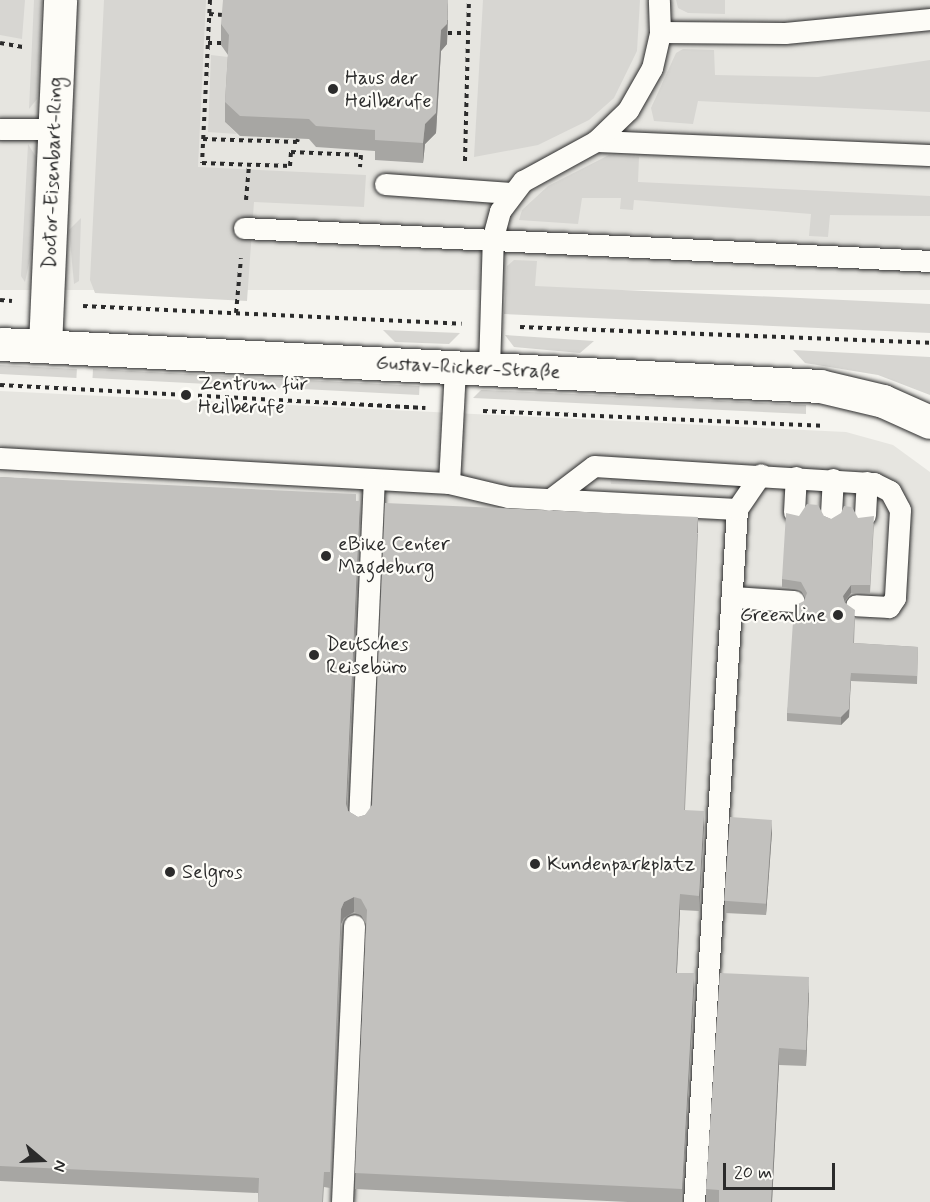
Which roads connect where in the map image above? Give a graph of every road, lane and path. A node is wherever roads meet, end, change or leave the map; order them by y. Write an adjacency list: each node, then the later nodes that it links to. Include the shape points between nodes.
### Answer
1 (60, 0): 16 (street, Doctor-Eisenbart-Ring)
2 (210, 0): 5 (path)
3 (469, 0): 10 (path)
4 (659, 0): 8 (lane)
5 (209, 14): 6 (path); 12 (path)
6 (223, 15)
7 (930, 19): 8 (lane, via 785,33)
8 (660, 32): 19 (lane, via 652,68 639,94 623,117)
9 (448, 33): 10 (path)
10 (468, 33): 22 (path)
11 (0, 43): 14 (path)
12 (208, 43): 13 (path); 17 (path)
13 (221, 43)
14 (26, 48)
15 (0, 129): 16 (lane)
16 (54, 129): 28 (street, Doctor-Eisenbart-Ring)
17 (203, 139): 18 (path); 21 (path, via 202,163 290,166 291,152 361,156 360,169 387,171)
18 (298, 139)
19 (596, 141): 20 (lane); 23 (lane, via 525,180)
20 (930, 155)
21 (385, 184): 22 (lane)
22 (464, 190): 23 (lane)
23 (511, 193): 25 (lane, via 500,212)
24 (243, 228): 25 (lane)
25 (493, 241): 26 (lane); 29 (lane)
26 (930, 261)
27 (0, 300): 28 (path)
28 (47, 304): 29 (path); 32 (street, Doctor-Eisenbart-Ring)
29 (488, 325): 30 (path); 34 (lane)
30 (930, 343)
31 (0, 344): 32 (street, Gustav-Ricker-Straße)
32 (45, 346): 33 (street, Gustav-Ricker-Straße)
33 (455, 367): 34 (street, Gustav-Ricker-Straße); 42 (lane)
34 (489, 369): 35 (street, Gustav-Ricker-Straße, via 820,386 873,398)
35 (930, 422)
36 (0, 458): 40 (lane)
37 (761, 474): 38 (lane); 43 (lane, via 594,466); 44 (lane)
38 (796, 477): 39 (lane); 45 (lane)
39 (833, 479): 41 (lane); 46 (lane)
40 (374, 482): 42 (lane); 51 (lane)
41 (867, 482): 47 (lane); 50 (lane, via 890,491 901,516 894,602 889,607)
42 (449, 483): 43 (lane, via 508,498)
43 (549, 500): 44 (lane)
44 (737, 509): 48 (lane)
45 (794, 512)
46 (831, 514)
47 (865, 515)
48 (732, 597): 49 (lane); 54 (lane)
49 (791, 598)
50 (859, 602)
51 (359, 820)
52 (354, 925): 53 (lane)
53 (342, 1202)
54 (694, 1202)

